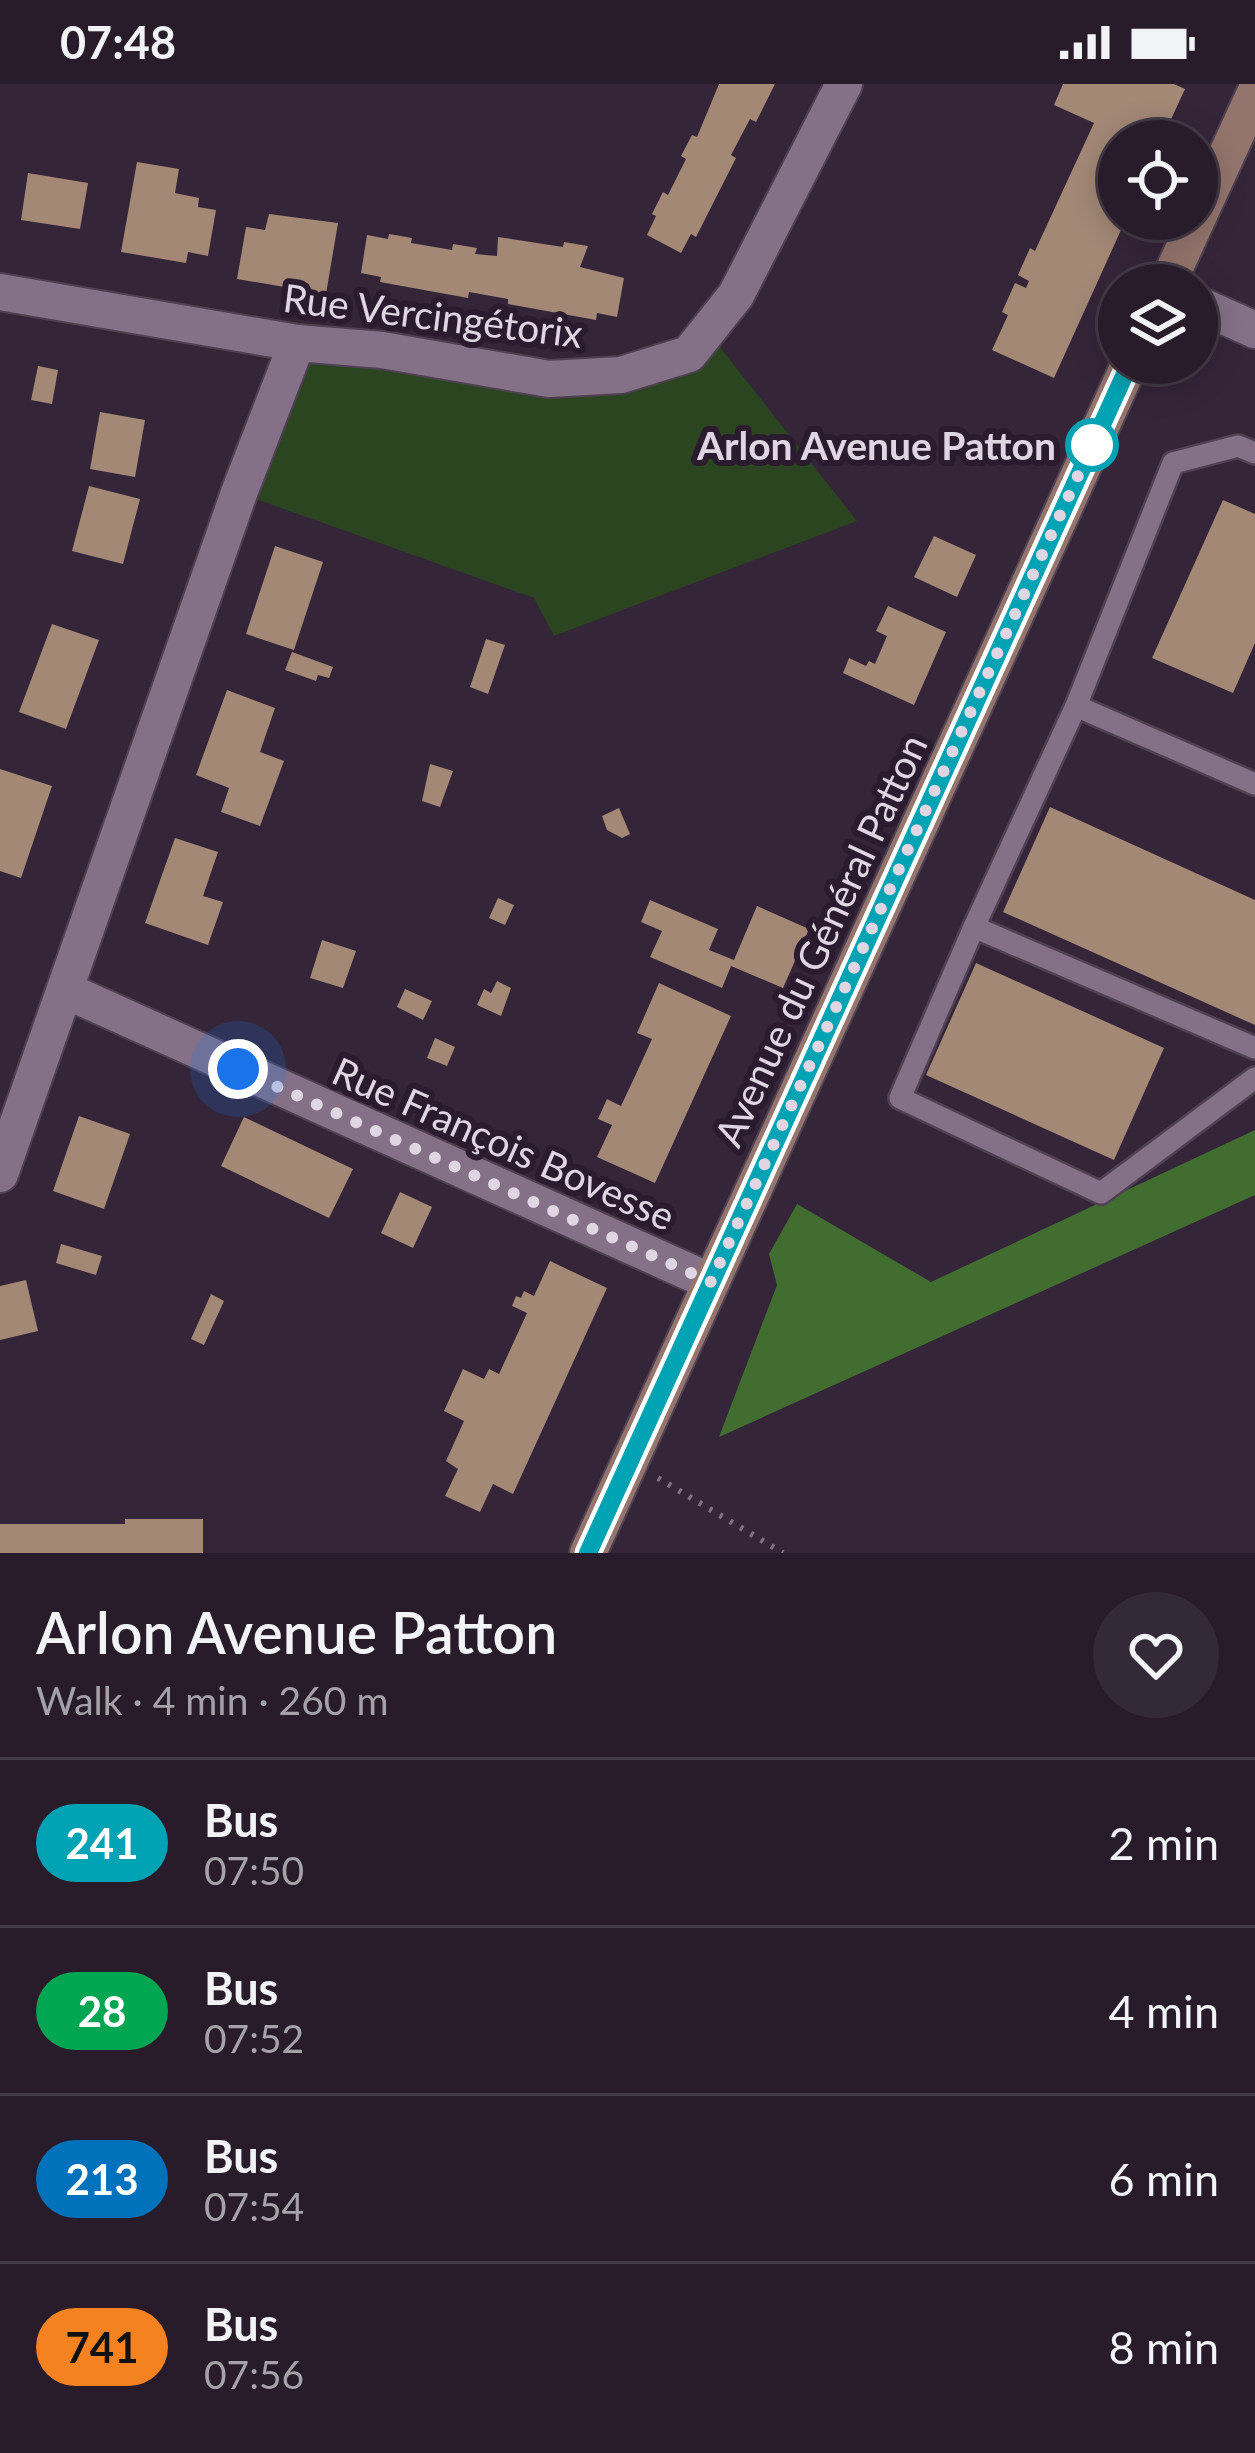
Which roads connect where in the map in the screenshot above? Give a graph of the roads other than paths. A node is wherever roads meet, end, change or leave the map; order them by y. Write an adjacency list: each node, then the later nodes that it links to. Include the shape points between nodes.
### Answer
1 (844, 84): 7 (street, Rue Vercingétorix, via 736,295 689,353 621,375 549,379)
2 (1255, 93): 3 (main road)
3 (1177, 264)
4 (0, 292): 7 (street, Rue Vercingétorix)
5 (1218, 313): 6 (street)
6 (1255, 330)
7 (297, 344): 13 (street)
8 (1120, 384): 17 (main road, Avenue du Général Patton)
9 (1255, 453): 10 (lane, via 1238,446 1174,464)
10 (1076, 706): 11 (lane); 12 (lane)
11 (1253, 777)
12 (974, 927): 14 (lane); 15 (lane, via 900,1098 1101,1193)
13 (67, 991): 16 (street); 17 (street, Rue François Bovesse)
14 (1255, 1048)
15 (1255, 1078)
16 (0, 1174)
17 (711, 1282): 18 (main road, Avenue du Général Patton)
18 (588, 1553)

